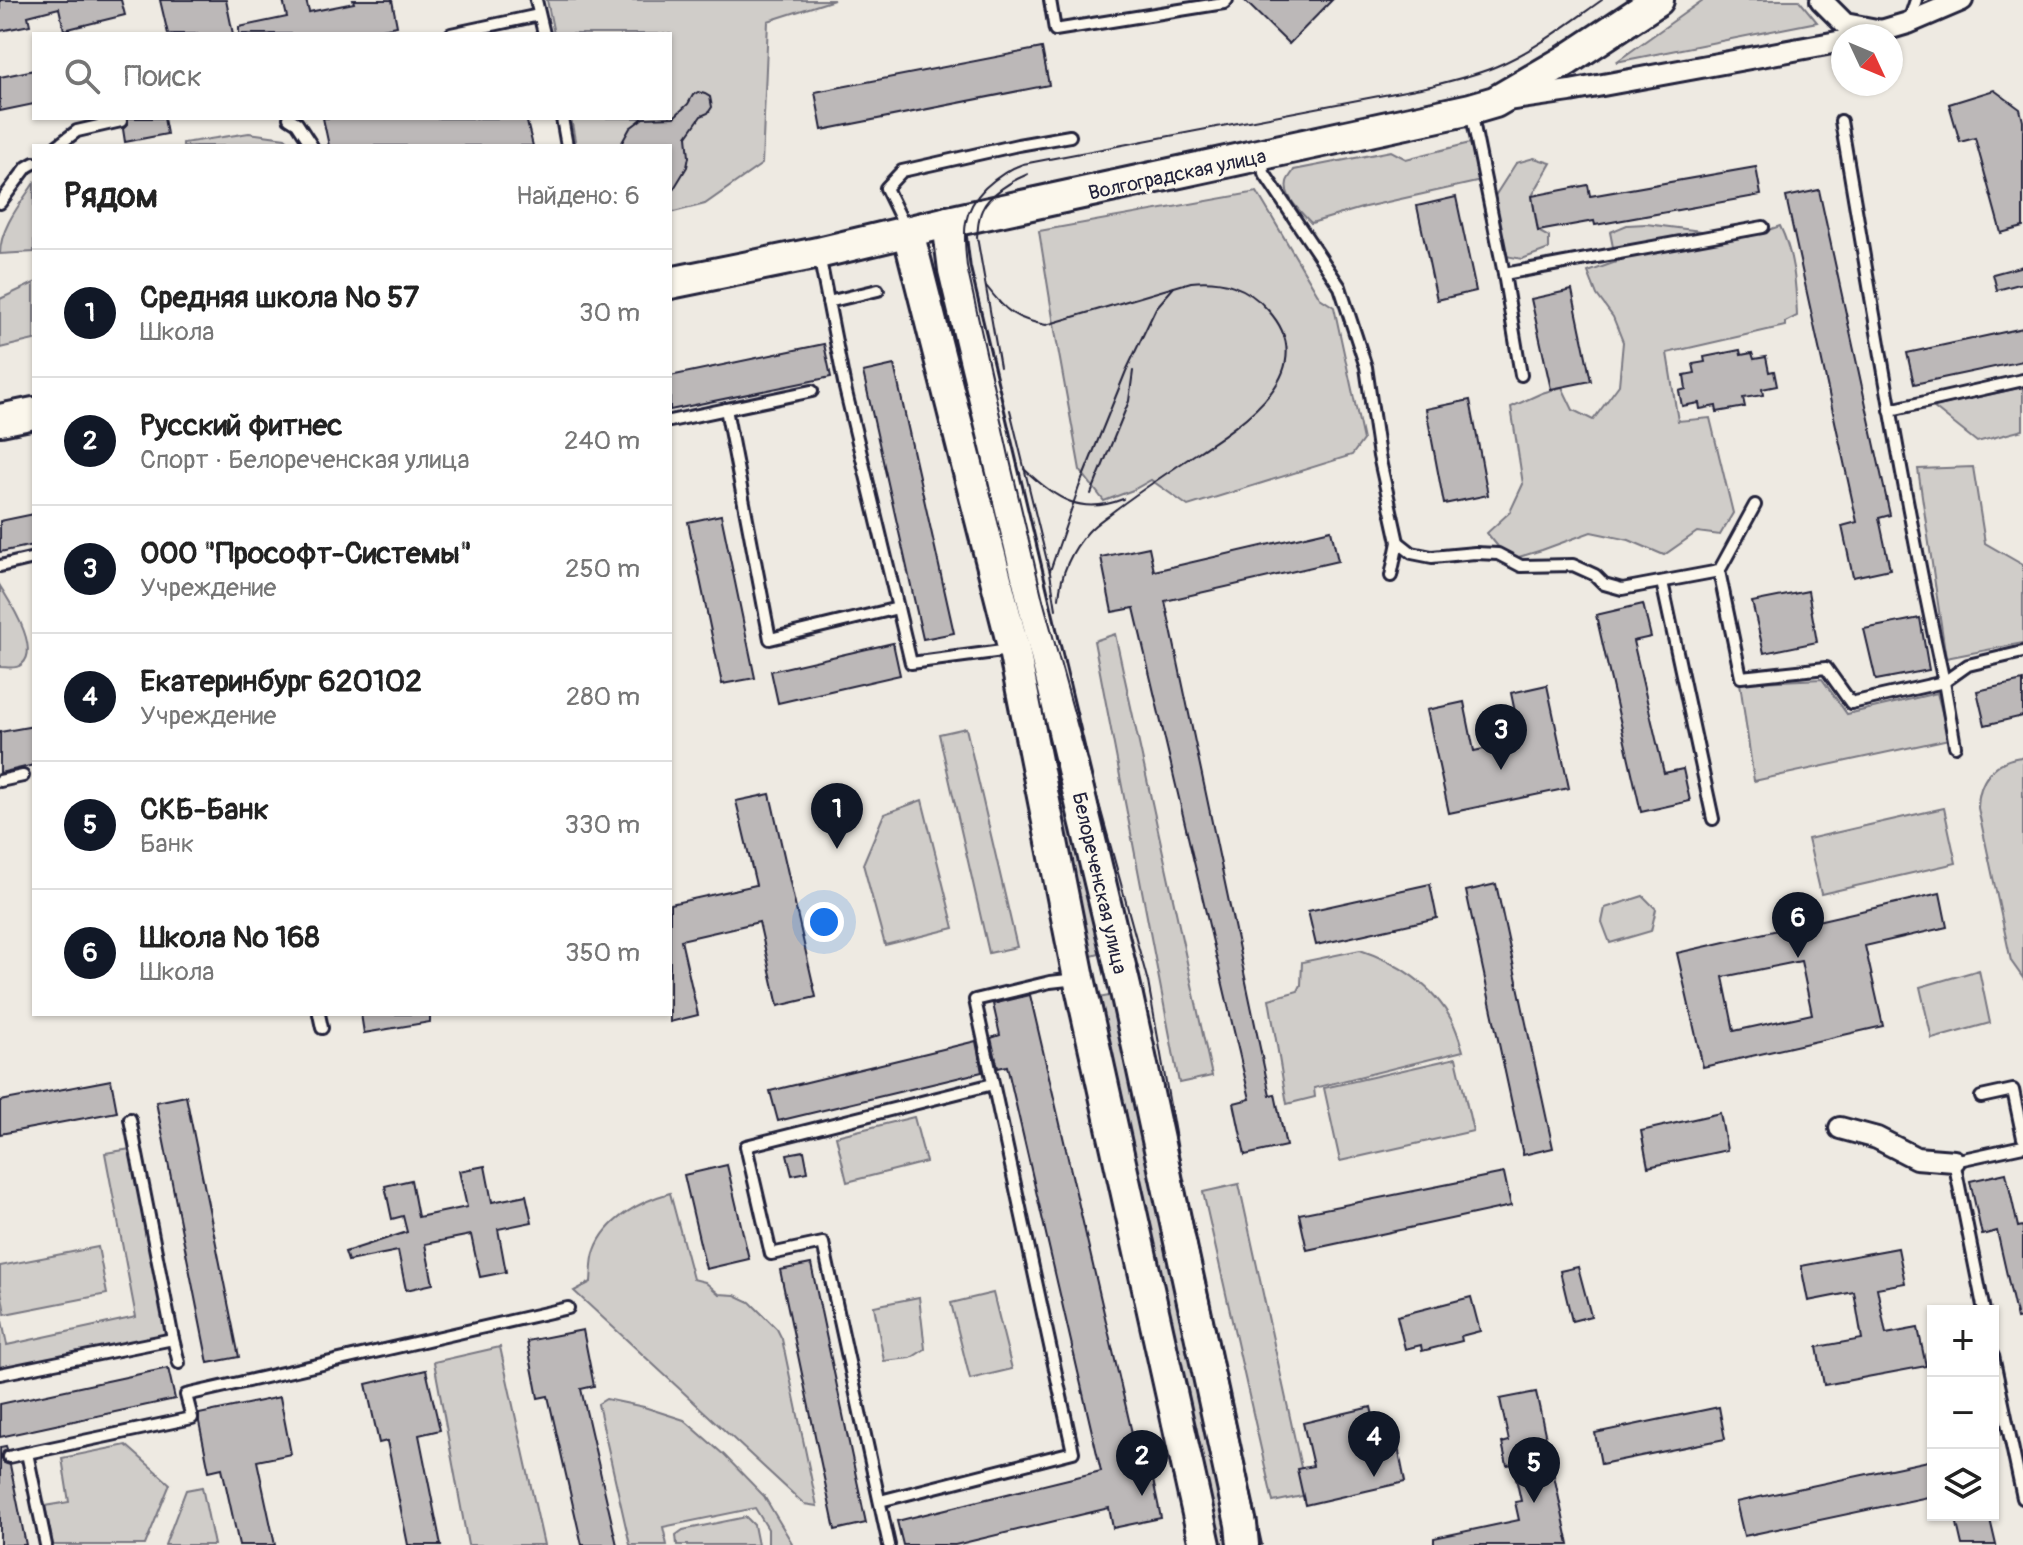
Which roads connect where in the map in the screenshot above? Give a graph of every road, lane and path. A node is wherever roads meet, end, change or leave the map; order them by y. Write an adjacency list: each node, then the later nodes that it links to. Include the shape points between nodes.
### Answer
1 (536, 0): 8 (lane)
2 (1050, 0): 3 (lane, via 1055,30)
3 (1227, 0)
4 (1658, 0): 15 (street, Волгоградская улица, via 1567,60)
5 (1821, 0): 10 (street)
6 (1916, 0): 9 (lane)
7 (1962, 0): 9 (street)
8 (539, 15): 12 (lane); 13 (lane)
9 (1908, 23): 11 (street)
10 (1845, 24)
11 (1903, 25)
12 (460, 32)
13 (543, 32)
14 (1831, 43): 15 (street)
15 (1483, 106): 24 (street, Волгоградская улица); 31 (lane)
16 (292, 120): 22 (lane)
17 (562, 120): 23 (lane)
18 (121, 121): 21 (lane, via 77,131)
19 (1841, 121): 39 (lane)
20 (1070, 136): 29 (lane, via 902,171 886,188)
21 (60, 144)
22 (311, 144)
23 (567, 144)
24 (1262, 156): 27 (street, Волгоградская улица); 44 (lane, via 1264,173 1340,287 1366,367)
25 (32, 164): 26 (lane)
26 (0, 203)
27 (948, 222): 29 (street, Волгоградская улица); 81 (street, Белореченская улица, via 954,270 1125,987)
28 (1763, 227): 31 (lane)
29 (908, 232): 30 (street, Волгоградская улица); 51 (street, Белореченская улица)
30 (818, 253): 32 (street, Волгоградская улица); 34 (lane)
31 (1504, 274): 35 (lane)
32 (672, 283)
33 (878, 290): 34 (lane)
34 (828, 302): 50 (lane)
35 (1521, 375)
36 (2023, 380): 39 (lane)
37 (812, 391): 38 (lane)
38 (726, 409): 42 (lane); 50 (lane, via 770,639)
39 (1890, 410): 53 (lane)
40 (32, 413): 41 (street)
41 (0, 420)
42 (672, 421)
43 (1755, 505): 47 (lane)
44 (1398, 542): 48 (lane); 49 (lane, via 1412,553 1432,557 1498,554 1521,566 1573,565 1622,589)
45 (32, 558): 46 (lane)
46 (0, 566)
47 (1719, 571): 49 (lane); 53 (lane, via 1741,677 1826,668 1851,703)
48 (1391, 576)
49 (1662, 582): 57 (lane)
50 (898, 608): 51 (lane, via 911,663)
51 (1014, 650): 58 (street, Белореченская улица)
52 (2023, 652): 53 (lane, via 1968,665)
53 (1944, 682): 54 (lane)
54 (1955, 746)
55 (23, 776): 56 (lane)
56 (0, 781)
57 (1713, 819)
58 (1079, 978): 61 (lane, via 975,1000); 78 (street, Белореченская улица)
59 (319, 1016): 60 (lane)
60 (322, 1028)
61 (993, 1084): 77 (lane, via 1073,1452); 77 (lane, via 746,1146 771,1254 823,1243)
62 (1981, 1097): 65 (lane, via 2013,1090)
63 (130, 1119): 70 (lane)
64 (1840, 1128): 67 (street, via 1877,1138 1916,1158)
65 (2023, 1138)
66 (2023, 1146): 67 (lane)
67 (1954, 1161): 68 (lane)
68 (1983, 1305)
69 (568, 1308): 74 (lane, via 186,1395 192,1418)
70 (173, 1339): 71 (lane); 72 (lane)
71 (179, 1363)
72 (0, 1374)
73 (1997, 1377): 76 (lane)
74 (27, 1453): 75 (lane); 79 (lane)
75 (9, 1457)
76 (2023, 1498)
77 (880, 1501): 80 (lane)
78 (1200, 1544)
79 (46, 1545)
80 (889, 1545)
81 (1243, 1545)

